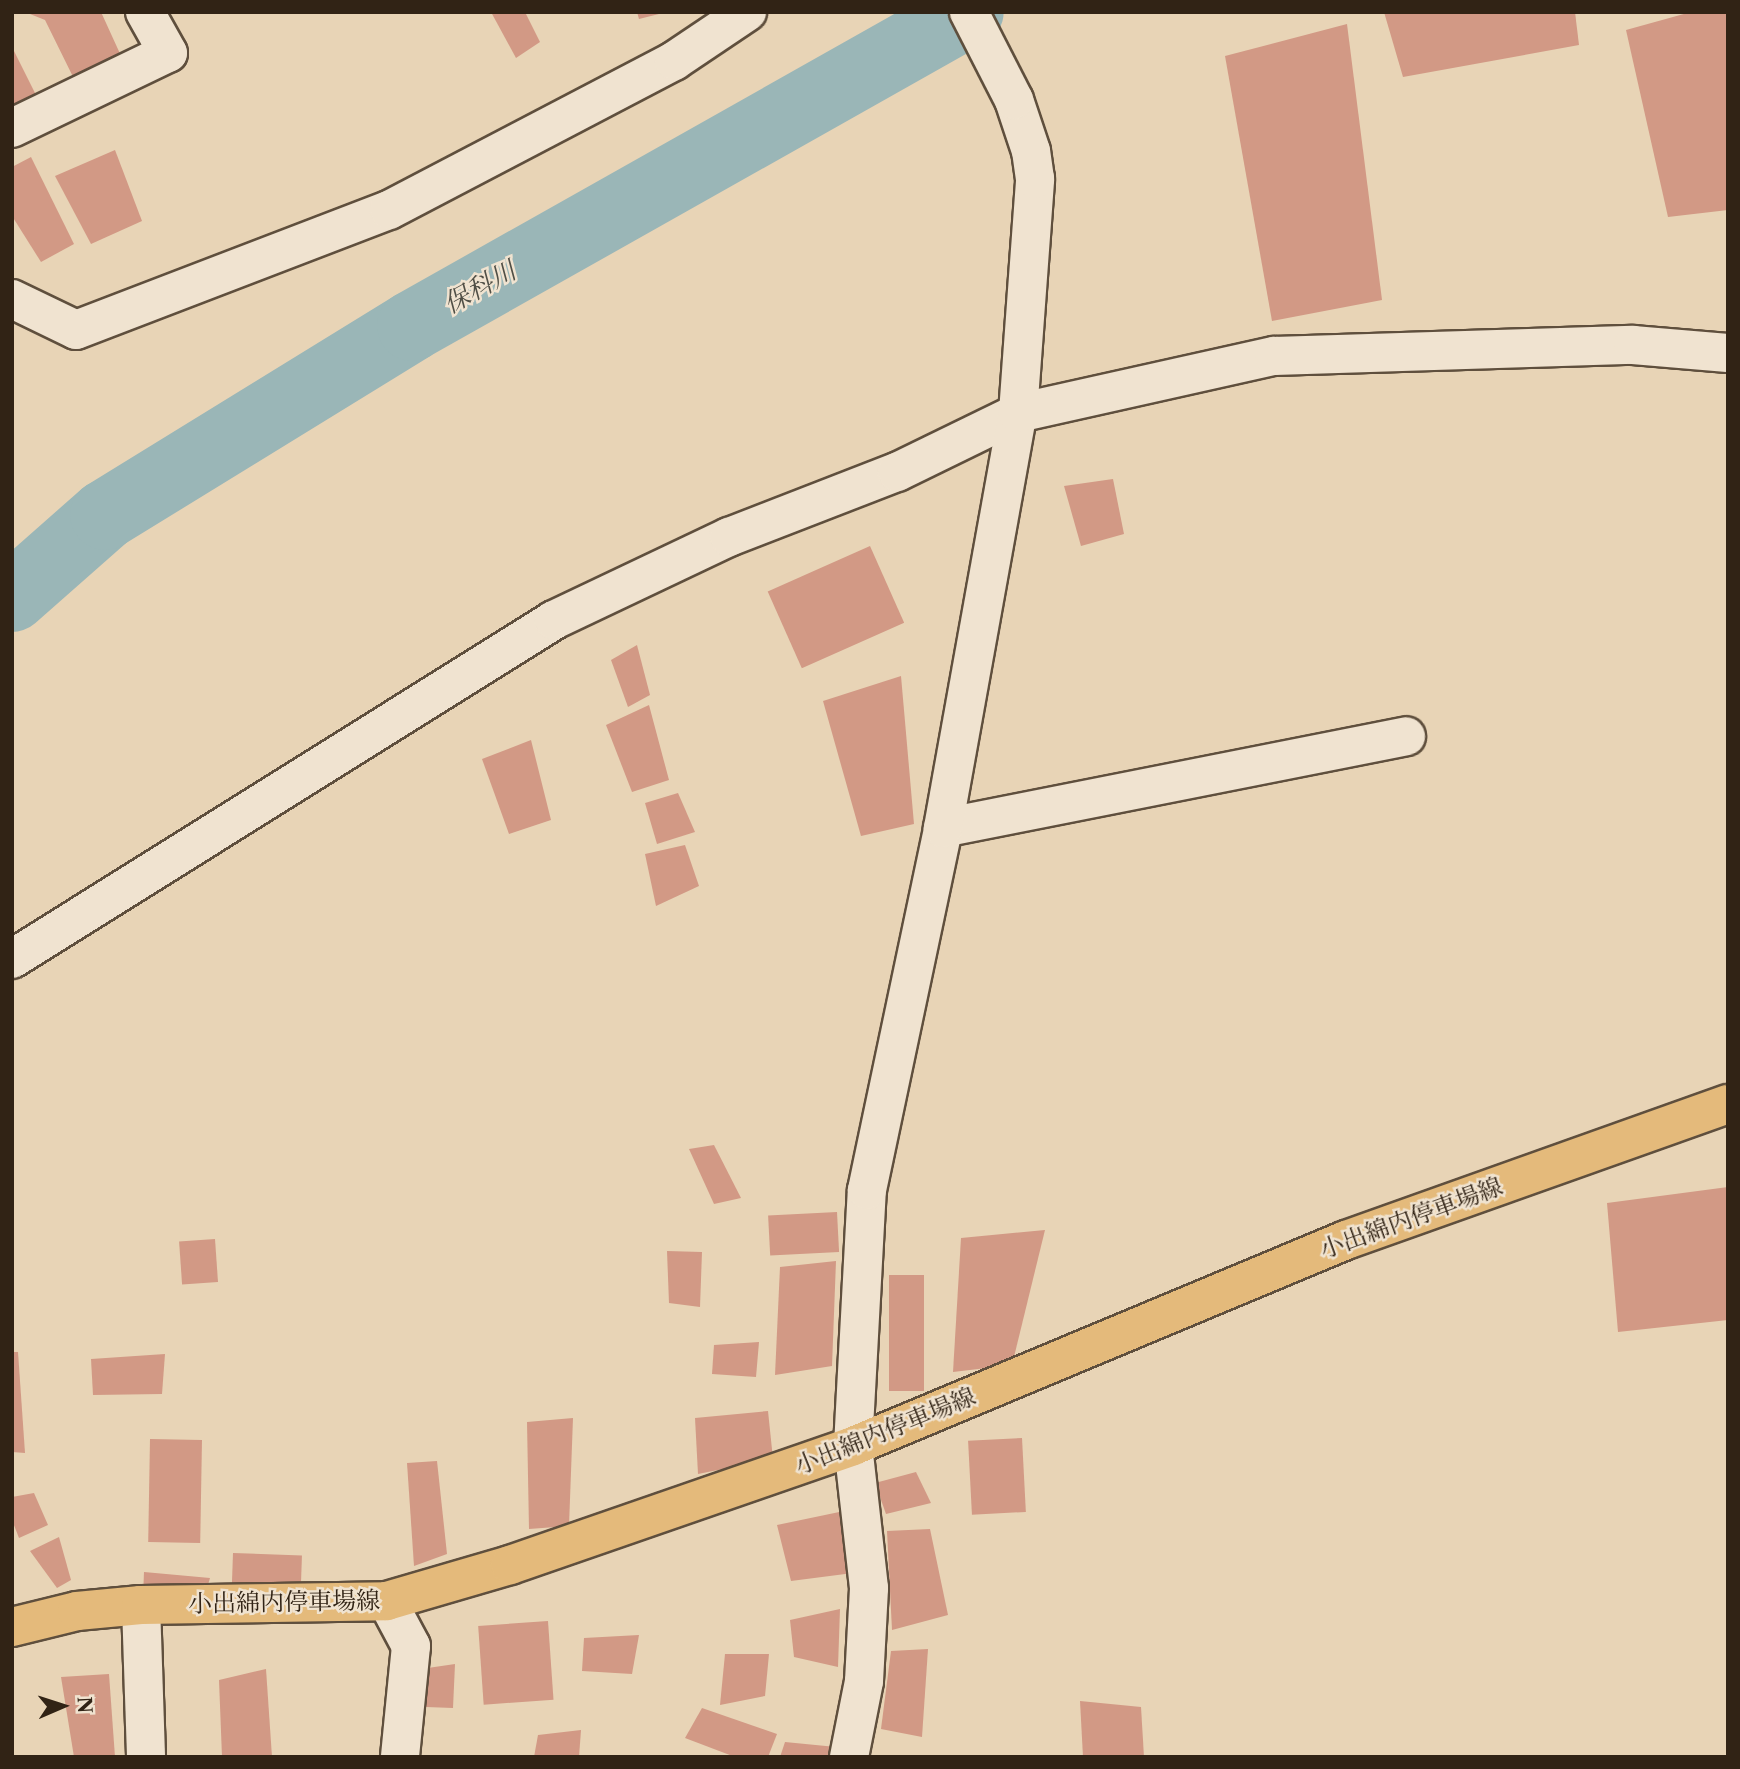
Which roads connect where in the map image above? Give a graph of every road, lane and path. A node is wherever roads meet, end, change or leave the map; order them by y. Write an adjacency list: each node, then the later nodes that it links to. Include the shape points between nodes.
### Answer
1 (145, 12): 4 (street, via 168,53)
2 (747, 12): 5 (street, via 674,61 376,215 76,330)
3 (969, 12): 7 (street, via 1014,100 1035,179)
4 (12, 128)
5 (12, 299)
6 (1728, 353): 7 (street, via 1633,345 1274,355)
7 (1018, 413): 9 (street); 10 (street, via 897,472 729,537 554,620)
8 (1406, 736): 9 (street)
9 (943, 828): 12 (street, via 867,1190)
10 (12, 959)
11 (1728, 1104): 12 (main road, 小出綿内停車場線, via 1346,1240)
12 (853, 1446): 13 (main road, 小出綿内停車場線, via 510,1565); 18 (street, via 869,1588 864,1681)
13 (387, 1601): 14 (main road, 小出綿内停車場線); 17 (street, via 411,1646)
14 (141, 1605): 15 (main road, 小出綿内停車場線, via 78,1611); 16 (street)
15 (12, 1627)
16 (146, 1757)
17 (400, 1757)
18 (849, 1757)

